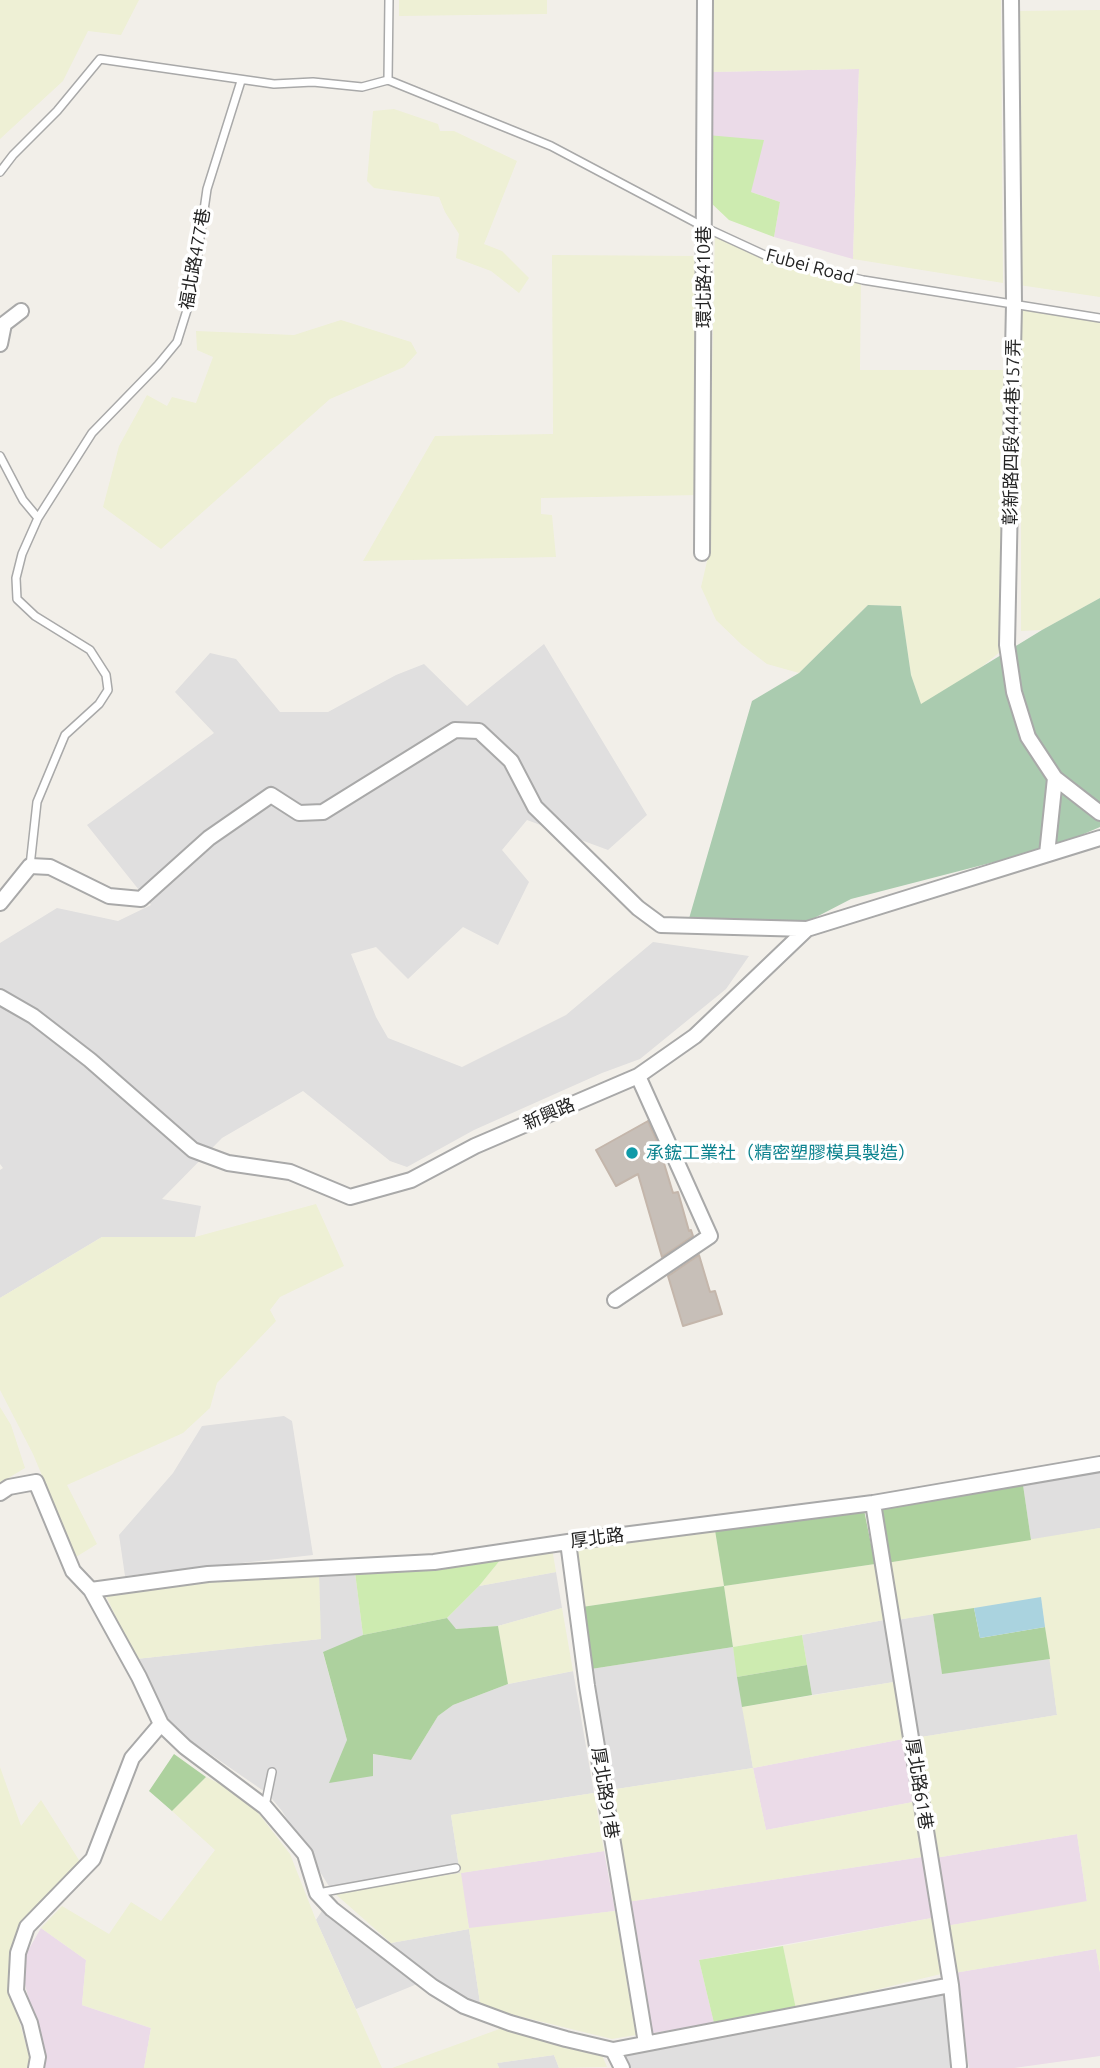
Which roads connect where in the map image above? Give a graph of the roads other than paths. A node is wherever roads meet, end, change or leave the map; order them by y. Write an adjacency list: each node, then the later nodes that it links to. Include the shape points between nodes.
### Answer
1 (389, 0): 4 (lane)
2 (705, 0): 7 (street, 環北路410巷)
3 (1011, 0): 8 (street, 彰新路四段444巷157弄)
4 (388, 80): 5 (lane, via 362,87); 7 (lane, Fubei Road, via 551,146)
5 (242, 81): 6 (lane, via 100,59); 13 (lane, 福北路477巷, via 207,189 192,294 177,342 92,433)
6 (0, 172)
7 (704, 227): 8 (lane, Fubei Road, via 769,257 863,280); 14 (street, 環北路410巷)
8 (1014, 304): 10 (lane, Fubei Road); 15 (street, 彰新路四段444巷157弄, via 1007,645 1028,737)
9 (20, 311): 11 (street, via 4,324)
10 (1100, 318)
11 (0, 344)
12 (0, 456): 13 (lane)
13 (38, 518): 19 (lane, 福北路477巷, via 22,554 17,599 35,616 90,650 106,675 108,690 99,705 65,736 37,802)
14 (702, 553)
15 (1055, 778): 16 (street, 彰新路四段444巷157弄); 18 (street)
16 (1100, 813)
17 (1100, 838): 18 (street, 新興路)
18 (1047, 853): 21 (street, 新興路)
19 (30, 866): 20 (street); 21 (street, via 50,867 109,896 141,899 209,838 271,795 299,813 323,812 455,730 479,731 510,761 535,807 661,925)
20 (0, 903)
21 (807, 929): 23 (street, 新興路, via 695,1036)
22 (0, 997): 23 (street, 新興路, via 90,1060 193,1150 228,1163 290,1172 350,1197 411,1180 475,1146)
23 (638, 1076): 24 (street, via 710,1236)
24 (615, 1300)
25 (1100, 1464): 27 (street, 厚北路)
26 (0, 1493): 29 (street, via 36,1482 73,1571)
27 (873, 1503): 28 (street, 厚北路); 35 (street, 厚北路61巷)
28 (568, 1542): 29 (street, 厚北路, via 434,1562 208,1574); 36 (street, 厚北路91巷)
29 (91, 1590): 30 (street)
30 (161, 1724): 32 (street); 39 (street, via 132,1758 93,1859 27,1927 18,1953 16,1991 30,2023)
31 (272, 1772): 32 (lane)
32 (265, 1807): 34 (street, via 304,1854)
33 (456, 1868): 34 (lane)
34 (317, 1893): 37 (street, via 433,1987 464,2006)
35 (951, 1985): 36 (street); 38 (street, 厚北路61巷)
36 (646, 2043): 37 (street)
37 (613, 2050): 40 (street)
38 (959, 2066)
39 (36, 2068)
40 (622, 2068)

